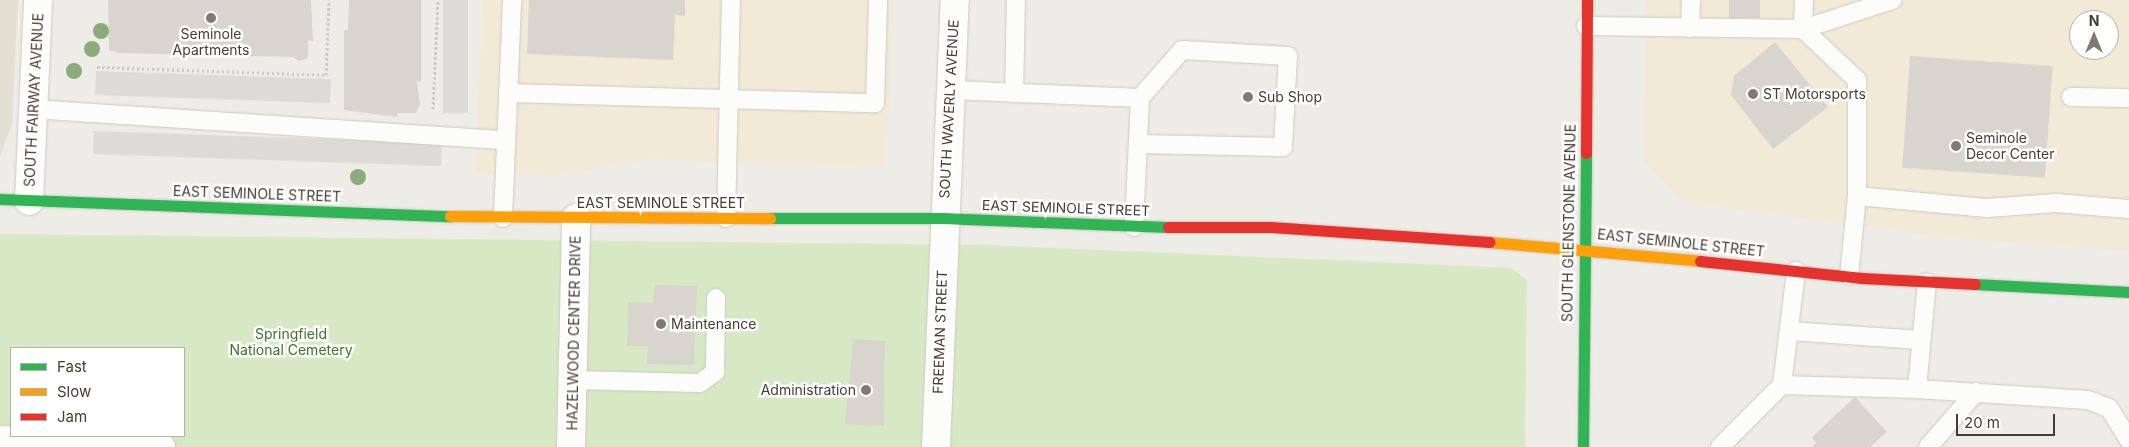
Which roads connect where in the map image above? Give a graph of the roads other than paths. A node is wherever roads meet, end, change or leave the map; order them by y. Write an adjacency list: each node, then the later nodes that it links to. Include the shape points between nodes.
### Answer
1 (38, 0): 21 (street, SOUTH FAIRWAY AVENUE)
2 (512, 0): 15 (lane)
3 (731, 0): 17 (lane)
4 (878, 0): 17 (lane, via 874,103)
5 (954, 0): 14 (street, SOUTH WAVERLY AVENUE)
6 (1016, 0): 16 (lane)
7 (1587, 0): 11 (street, SOUTH GLENSTONE AVENUE)
8 (1691, 0): 12 (lane)
9 (1804, 0): 13 (lane)
10 (1892, 0): 13 (lane)
11 (1586, 26): 12 (lane); 33 (street, SOUTH GLENSTONE AVENUE)
12 (1690, 28): 13 (lane)
13 (1803, 29): 24 (lane, via 1856,80)
14 (951, 90): 16 (lane); 31 (street, SOUTH WAVERLY AVENUE)
15 (508, 93): 17 (lane); 22 (lane)
16 (1014, 93): 19 (lane)
17 (728, 96): 30 (lane)
18 (2071, 97): 20 (lane)
19 (1140, 98): 23 (lane); 23 (lane, via 1182,50 1288,56 1283,147)
20 (2129, 98)
21 (34, 109): 22 (lane); 26 (street, SOUTH FAIRWAY AVENUE)
22 (506, 140): 28 (lane)
23 (1138, 144): 32 (lane)
24 (1857, 196): 27 (lane, via 1987,208 2056,203); 35 (lane)
25 (0, 200): 26 (street, EAST SEMINOLE STREET)
26 (29, 201): 28 (street, EAST SEMINOLE STREET)
27 (2129, 208)
28 (503, 218): 29 (street, EAST SEMINOLE STREET)
29 (576, 218): 30 (street, EAST SEMINOLE STREET); 41 (street, HAZELWOOD CENTER DRIVE)
30 (726, 218): 31 (street, EAST SEMINOLE STREET)
31 (944, 218): 32 (street, EAST SEMINOLE STREET); 50 (street, FREEMAN STREET)
32 (1134, 227): 33 (street, EAST SEMINOLE STREET, via 1272,227)
33 (1583, 248): 34 (street, EAST SEMINOLE STREET); 51 (street, SOUTH GLENSTONE AVENUE)
34 (1796, 271): 35 (street, EAST SEMINOLE STREET); 39 (lane)
35 (1849, 276): 36 (street, EAST SEMINOLE STREET)
36 (1926, 282): 37 (street, EAST SEMINOLE STREET); 40 (lane)
37 (2129, 292)
38 (716, 298): 41 (lane, via 715,372 700,382)
39 (1789, 331): 40 (lane); 42 (lane)
40 (1921, 340): 43 (lane)
41 (573, 380): 49 (street, HAZELWOOD CENTER DRIVE)
42 (1782, 385): 43 (lane); 52 (lane)
43 (1917, 389): 44 (lane)
44 (1976, 392): 46 (lane, via 2088,400 2109,408); 53 (lane)
45 (0, 440): 47 (street)
46 (2129, 440)
47 (100, 446): 48 (street)
48 (161, 447)
49 (571, 447)
50 (936, 447)
51 (1583, 447)
52 (1720, 447)
53 (1928, 447)

